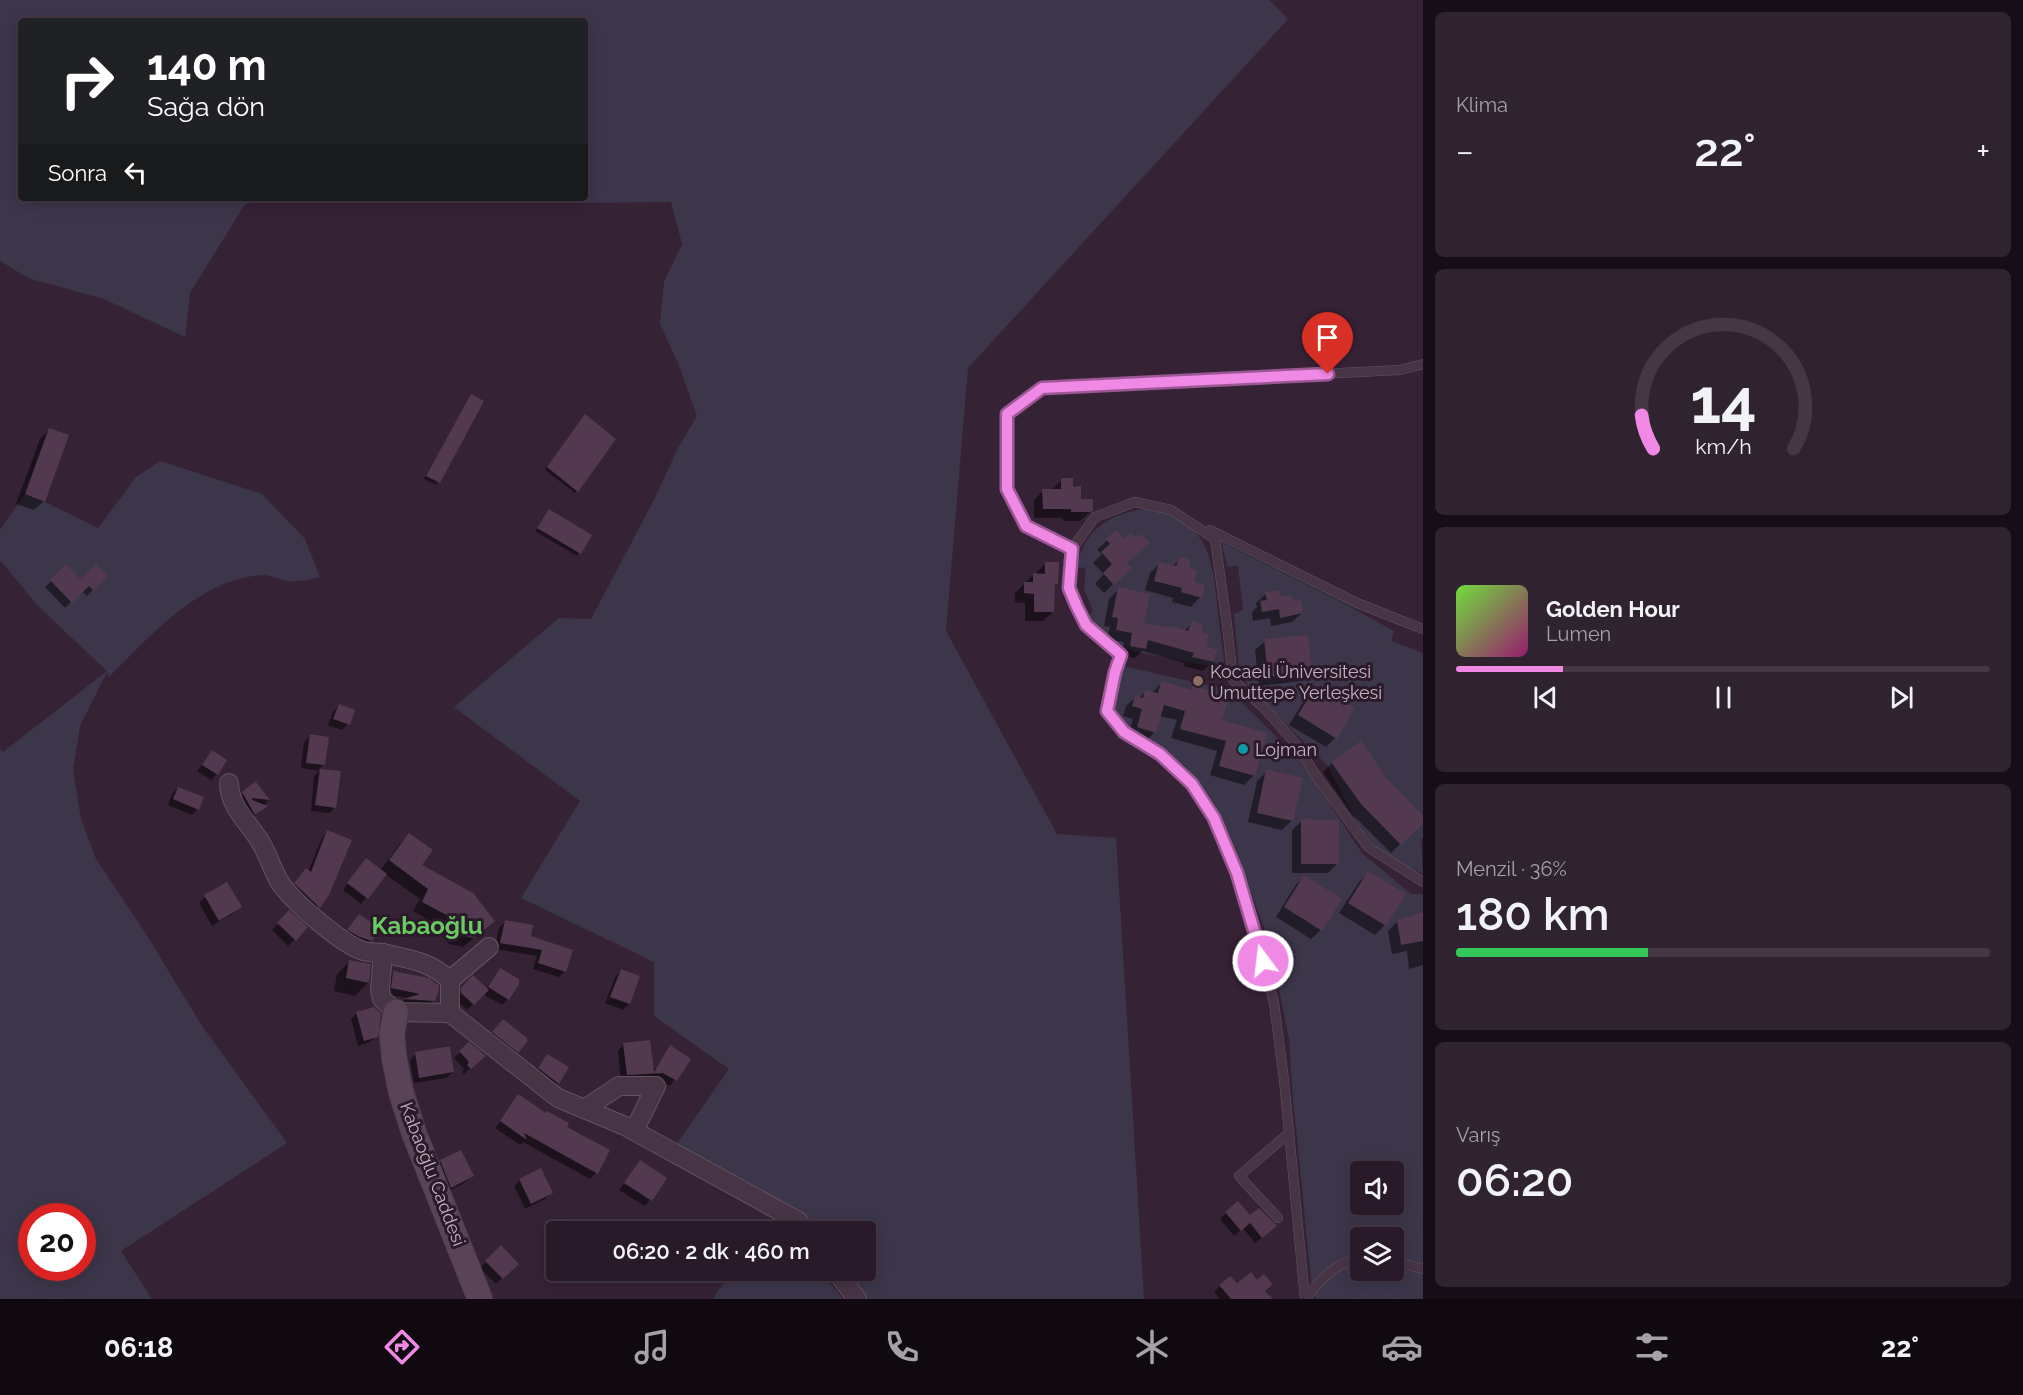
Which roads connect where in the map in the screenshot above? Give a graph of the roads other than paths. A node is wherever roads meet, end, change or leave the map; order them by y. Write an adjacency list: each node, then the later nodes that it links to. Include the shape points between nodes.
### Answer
1 (1423, 364): 3 (lane, via 1400,370 1042,388 1007,414 1007,489 1026,526)
2 (1171, 510): 3 (lane, via 1135,502 1105,513 1095,517); 4 (lane, via 1358,603); 6 (lane, via 1215,539 1233,680 1296,744 1368,847)
3 (1072, 549): 14 (lane, via 1069,588 1073,597 1086,625 1121,655 1107,711 1124,732 1160,754 1192,784 1214,818 1237,873 1274,1003)
4 (1423, 629)
5 (229, 783): 8 (street, via 239,812 291,895 347,941 363,951)
6 (1423, 882)
7 (489, 947): 9 (street)
8 (383, 953): 9 (street, via 425,963); 10 (street, via 380,990 382,999)
9 (450, 980): 11 (street)
10 (396, 1012): 11 (street); 21 (street, Kabaoğlu Caddesi, via 392,1033 401,1092)
11 (450, 1013): 12 (street, via 558,1098)
12 (584, 1109): 13 (street); 13 (street, via 619,1086 656,1086)
13 (634, 1131): 16 (street)
14 (1289, 1133): 15 (lane, via 1239,1176); 23 (lane)
15 (1278, 1218)
16 (798, 1221)
17 (1350, 1261): 23 (lane, via 1339,1265)
18 (1404, 1264): 19 (lane)
19 (1423, 1269)
20 (843, 1281): 22 (street)
21 (480, 1299)
22 (857, 1299)
23 (1306, 1299)

